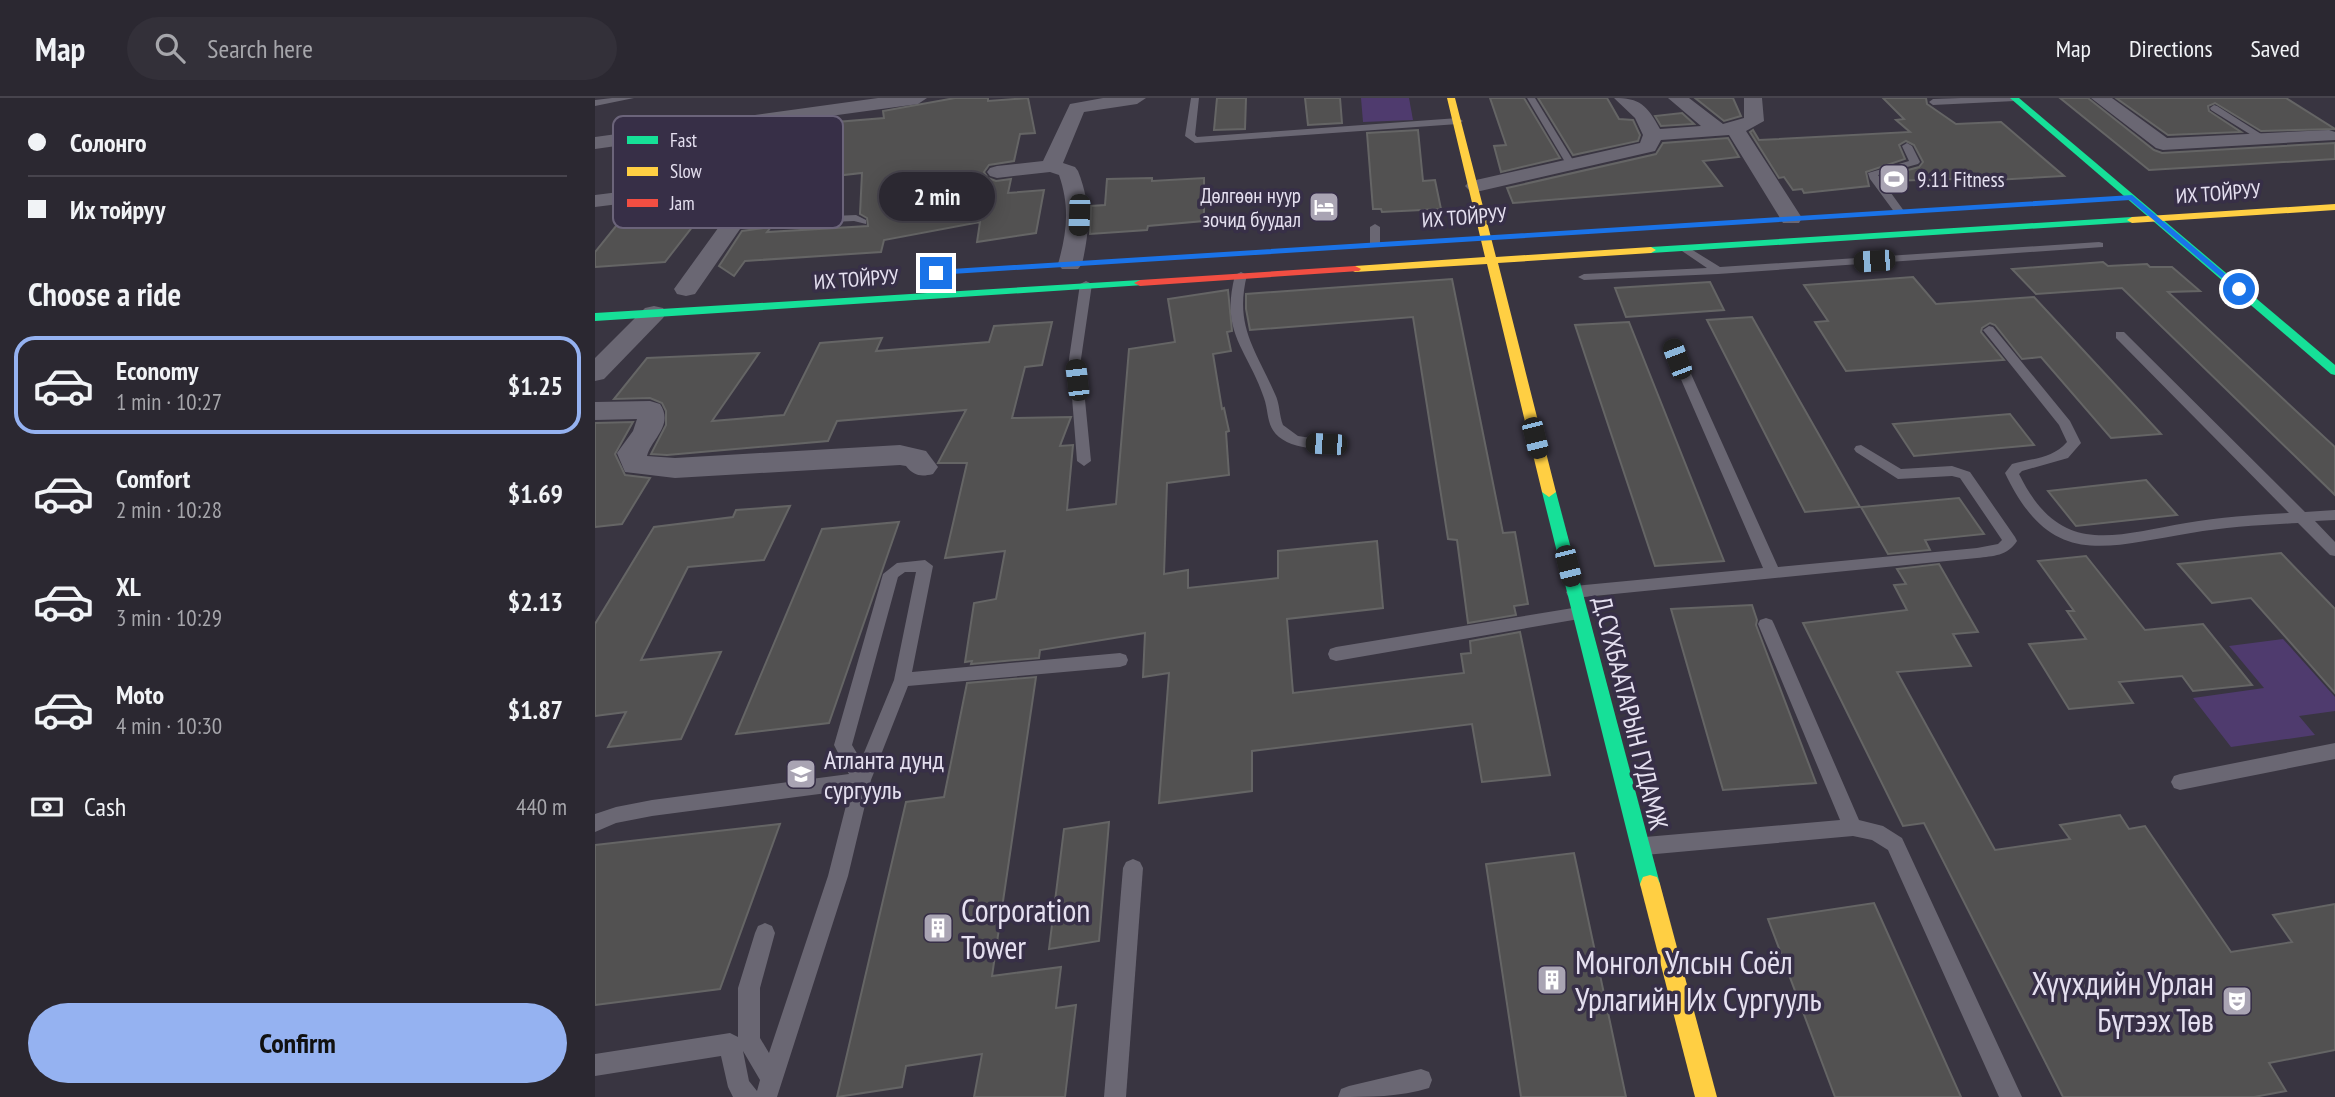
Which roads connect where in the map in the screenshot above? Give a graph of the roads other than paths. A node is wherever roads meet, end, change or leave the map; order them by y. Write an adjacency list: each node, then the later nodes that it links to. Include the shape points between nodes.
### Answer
1 (630, 98): 13 (lane)
2 (918, 98): 15 (street)
3 (1137, 98): 25 (street, via 1077,108)
4 (1195, 98): 16 (lane, via 1190,136 1195,140)
5 (1451, 98): 16 (main road, Д.СҮХБААТАРЫН ГУДАМЖ)
6 (1531, 98): 24 (lane)
7 (1623, 98): 18 (street, via 1643,115)
8 (1677, 98): 17 (street)
9 (1753, 98): 17 (street, via 1754,121)
10 (2015, 98): 12 (lane); 29 (main road)
11 (2100, 98): 20 (street, via 2163,144)
12 (1933, 102)
13 (595, 103)
14 (2214, 108): 20 (lane)
15 (793, 116)
16 (1458, 121): 27 (main road, Д.СҮХБААТАРЫН ГУДАМЖ)
17 (1726, 130): 18 (street); 35 (street)
18 (1653, 135): 24 (street, via 1648,147)
19 (2329, 135): 20 (street)
20 (2264, 139)
21 (613, 141): 22 (street)
22 (595, 143)
23 (1907, 146): 34 (lane, via 1915,162 1873,173)
24 (1571, 165): 27 (street)
25 (1051, 166): 26 (street); 43 (street, via 1068,171 1080,200 1079,230)
26 (997, 172)
27 (1476, 187): 42 (main road, Д.СҮХБААТАРЫН ГУДАМЖ)
28 (2159, 195): 29 (main road, ИХ ТОЙРУУ)
29 (2132, 197): 31 (main road, ИХ ТОЙРУУ); 37 (main road)
30 (613, 199): 32 (street)
31 (2105, 199)
32 (595, 201)
33 (2335, 206): 37 (main road, ИХ ТОЙРУУ)
34 (1899, 211)
35 (1791, 218)
36 (843, 219): 38 (lane)
37 (2156, 219): 41 (main road, ИХ ТОЙРУУ); 55 (main road)
38 (862, 222)
39 (729, 228): 49 (street)
40 (2099, 245): 44 (lane)
41 (1686, 248): 42 (main road, ИХ ТОЙРУУ); 44 (lane)
42 (1490, 260): 45 (main road, ИХ ТОЙРУУ); 66 (main road, Д.СҮХБААТАРЫН ГУДАМЖ)
43 (1070, 264)
44 (1718, 271): 46 (lane)
45 (1241, 275): 47 (main road, ИХ ТОЙРУУ); 58 (lane, via 1234,295 1240,331 1246,353 1271,398 1277,427 1296,442)
46 (1584, 277)
47 (1086, 284): 50 (main road, ИХ ТОЙРУУ); 60 (lane, via 1075,359)
48 (712, 287): 49 (main road)
49 (679, 289)
50 (654, 313): 51 (main road, ИХ ТОЙРУУ); 56 (street)
51 (595, 317)
52 (1989, 330): 63 (lane, via 2065,424 2074,443 2063,455 2017,467 2012,473 2039,517 2056,529 2081,540 2111,541 2199,526)
53 (2120, 335): 63 (lane)
54 (1672, 345): 65 (lane)
55 (2335, 370)
56 (595, 373)
57 (595, 411): 61 (street, via 650,410 650,427 631,453 635,465 675,468 900,455 916,458)
58 (1326, 444)
59 (1861, 449): 65 (lane, via 1898,474 1952,471 1965,475 2010,541 2002,549 1977,553)
60 (1084, 461)
61 (923, 467)
62 (2335, 515): 63 (lane)
63 (2301, 517): 64 (lane)
64 (2335, 551)
65 (1773, 573): 66 (lane)
66 (1574, 592): 67 (main road, Д.СҮХБААТАРЫН ГУДАМЖ)
67 (1579, 613): 69 (lane); 77 (main road, Д.СҮХБААТАРЫН ГУДАМЖ)
68 (1766, 624): 76 (lane)
69 (1336, 653)
70 (1120, 660): 71 (lane)
71 (902, 680): 73 (lane); 73 (lane, via 925,566 902,567 891,575 843,745)
72 (2335, 751): 74 (lane)
73 (862, 780): 75 (lane, via 652,807); 82 (lane, via 838,876)
74 (2180, 782)
75 (595, 822)
76 (1853, 827): 77 (lane); 87 (lane, via 1876,832 1895,844)
77 (1639, 846): 86 (main road, Д.СҮХБААТАРЫН ГУДАМЖ)
78 (1133, 868): 84 (lane)
79 (765, 933): 82 (lane, via 749,988 749,1041)
80 (595, 1065): 83 (lane, via 730,1044 739,1087)
81 (1421, 1080): 85 (lane)
82 (769, 1088)
83 (748, 1097)
84 (1115, 1097)
85 (1349, 1097)
86 (1706, 1097)
87 (2011, 1097)

